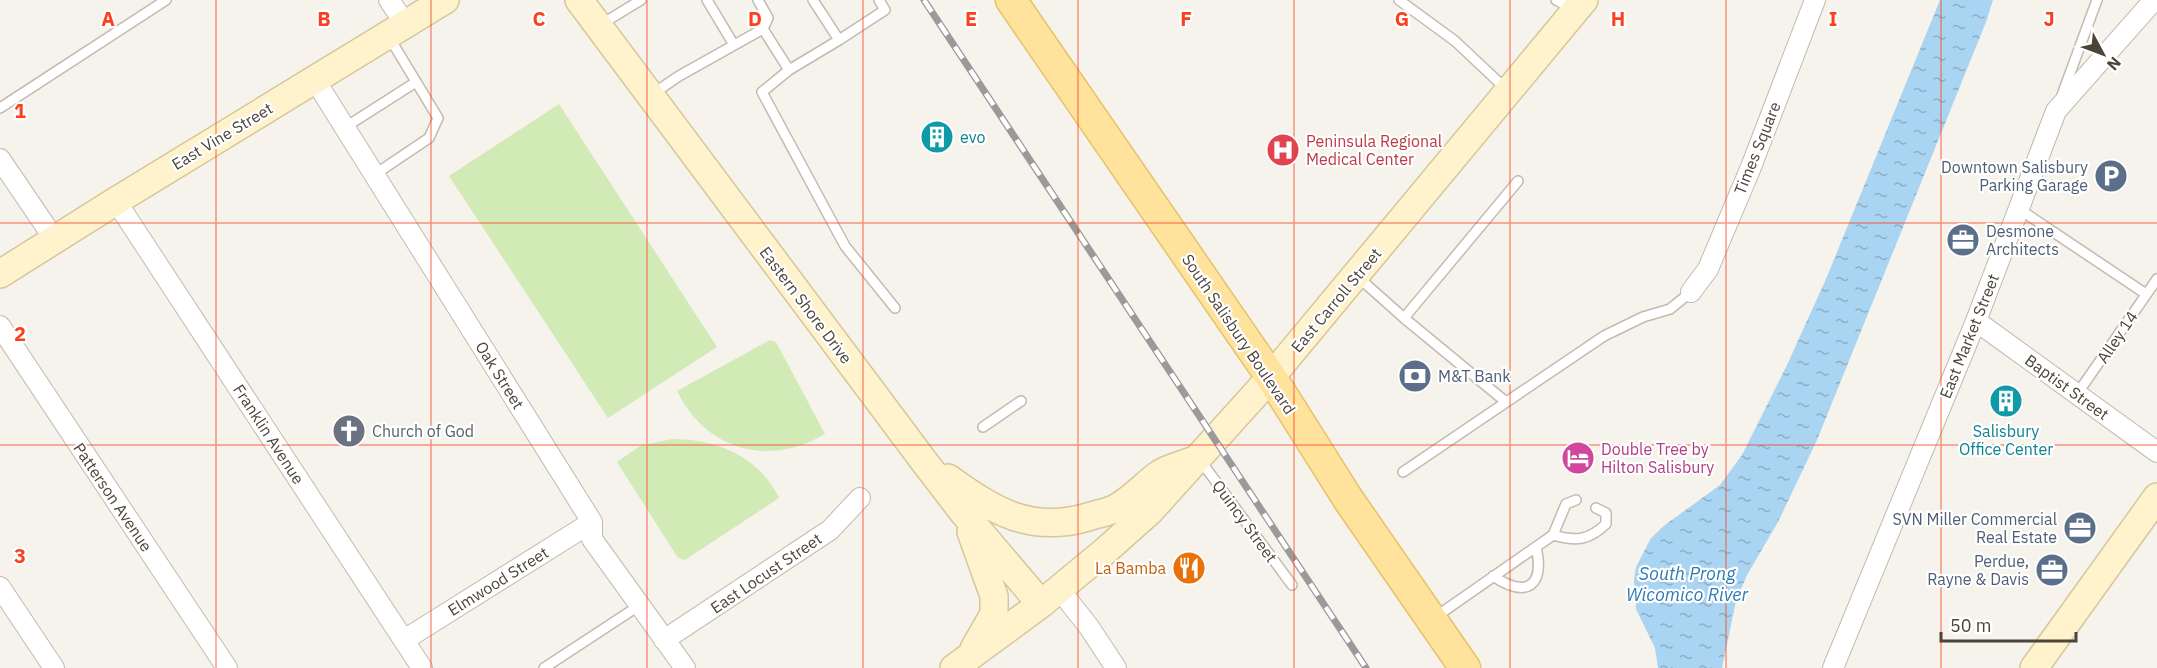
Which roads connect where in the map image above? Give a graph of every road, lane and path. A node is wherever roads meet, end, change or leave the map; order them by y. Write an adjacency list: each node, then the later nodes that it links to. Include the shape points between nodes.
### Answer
1 (166, 0): 26 (lane)
2 (389, 0): 18 (street)
3 (445, 0): 18 (street, East Vine Street)
4 (579, 0): 16 (street, Eastern Shore Drive)
5 (758, 0): 17 (lane, via 768,18)
6 (813, 0): 19 (lane)
7 (879, 0): 19 (lane, via 885,10)
8 (1011, 0): 44 (main road, South Salisbury Boulevard)
9 (1399, 0): 24 (lane, via 1455,41)
10 (1815, 0): 38 (street, Times Square, via 1708,269)
11 (2097, 0): 27 (lane, East Market Street)
12 (2154, 0): 27 (street)
13 (638, 1): 16 (lane)
14 (710, 1): 20 (lane)
15 (1571, 4): 24 (street, East Carroll Street)
16 (598, 26): 25 (street, Eastern Shore Drive)
17 (763, 29): 20 (lane); 21 (lane)
18 (397, 30): 22 (street, East Vine Street); 23 (lane)
19 (839, 39): 21 (lane)
20 (734, 45): 25 (lane)
21 (789, 70): 40 (lane, via 762,92 845,246)
22 (315, 80): 28 (street, Oak Street); 32 (street, East Vine Street)
23 (416, 82): 28 (lane); 30 (lane, via 438,118 429,138)
24 (1508, 91): 36 (street, East Carroll Street)
25 (650, 96): 51 (street, Eastern Shore Drive)
26 (0, 108)
27 (2056, 111): 33 (street, East Market Street)
28 (344, 128): 30 (street, Oak Street)
29 (0, 159): 34 (street)
30 (374, 175): 58 (street, Oak Street)
31 (1518, 181): 41 (lane)
32 (116, 201): 34 (street, East Vine Street); 67 (street, Franklin Avenue)
33 (2019, 209): 39 (lane); 42 (street, East Market Street)
34 (55, 240): 35 (street, East Vine Street)
35 (0, 274)
36 (1356, 276): 41 (lane); 44 (street, East Carroll Street)
37 (2157, 279): 39 (lane, Alley 14)
38 (1690, 292): 47 (lane, via 1670,309 1604,336)
39 (2146, 294): 45 (lane, Alley 14)
40 (895, 308)
41 (1404, 318): 47 (lane)
42 (1976, 321): 45 (street, Baptist Street); 77 (street, East Market Street)
43 (0, 326): 71 (street, Patterson Avenue)
44 (1271, 377): 50 (street, East Carroll Street); 66 (main road, South Salisbury Boulevard, via 1348,499)
45 (2077, 394): 49 (street, Baptist Street)
46 (1022, 401): 48 (lane)
47 (1506, 402): 52 (lane)
48 (983, 427)
49 (2157, 452)
50 (1199, 458): 51 (street, via 1160,473 1113,509 1067,523 1045,524 984,504); 62 (lane, Quincy Street); 64 (street, East Carroll Street, via 1150,511)
51 (923, 460): 57 (street, Eastern Shore Drive)
52 (1403, 472)
53 (2157, 497): 78 (street)
54 (861, 498): 68 (street, East Locust Street, via 830,530)
55 (1576, 500): 59 (lane, via 1566,504)
56 (1596, 507): 59 (lane, via 1606,513 1606,524 1593,536 1567,539)
57 (963, 512): 64 (street, Eastern Shore Drive); 69 (street, via 994,596 994,614)
58 (592, 522): 65 (street, Oak Street, via 592,539); 67 (street, Elmwood Street)
59 (1553, 535): 60 (lane)
60 (1536, 547): 61 (lane); 61 (lane, via 1538,574 1532,584 1514,588)
61 (1493, 576): 66 (lane)
62 (1292, 585)
63 (0, 588): 70 (street)
64 (1050, 596): 69 (street, East Carroll Street); 75 (street, via 1089,627)
65 (640, 605): 68 (street, Oak Street); 73 (lane)
66 (1432, 619): 76 (main road, South Salisbury Boulevard)
67 (404, 640): 72 (street, Franklin Avenue)
68 (664, 640): 74 (street, Oak Street)
69 (962, 662)
70 (54, 668)
71 (227, 668)
72 (422, 668)
73 (544, 668)
74 (685, 668)
75 (1116, 668)
76 (1465, 668)
77 (1833, 668)
78 (2034, 668)

